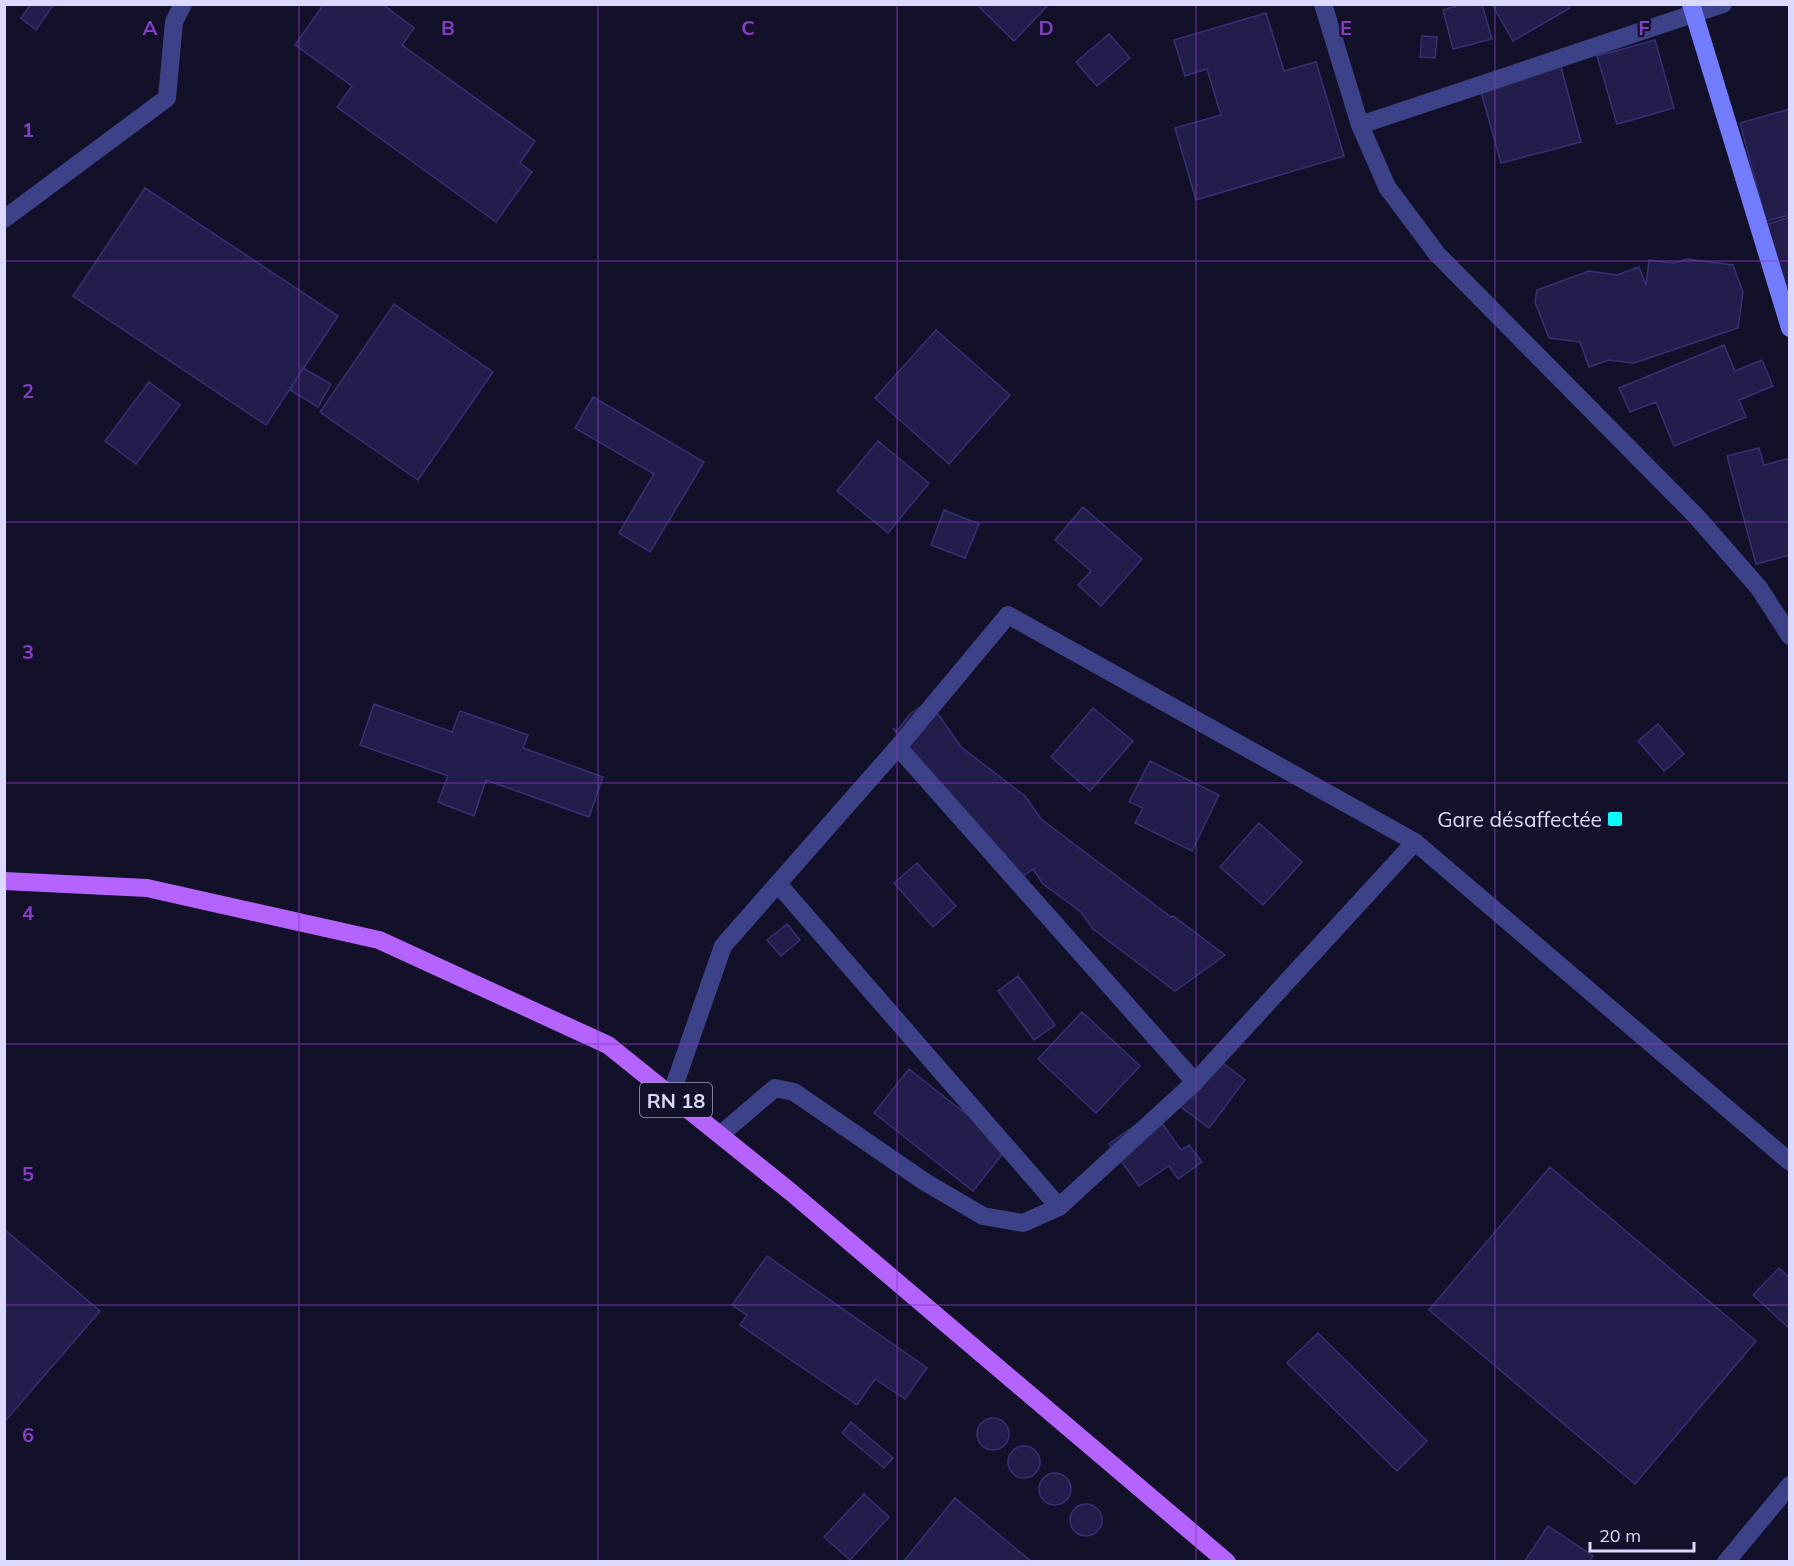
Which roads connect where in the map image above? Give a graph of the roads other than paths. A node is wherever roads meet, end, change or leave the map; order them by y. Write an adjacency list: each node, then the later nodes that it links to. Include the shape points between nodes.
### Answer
1 (183, 4): 6 (street, via 174,22 167,98)
2 (1323, 4): 5 (street)
3 (1723, 4): 4 (street)
4 (1693, 9): 5 (street); 7 (main road)
5 (1360, 125): 8 (street, via 1387,187 1437,254 1697,517 1759,588)
6 (4, 219)
7 (1790, 328)
8 (1790, 636)
9 (898, 747): 10 (street, via 1008,615); 12 (street); 13 (street)
10 (1415, 842): 13 (street); 16 (street)
11 (4, 881): 14 (main road, RN 18, via 147,888 379,940 608,1045)
12 (778, 884): 14 (street, via 723,946); 17 (street)
13 (1195, 1082): 17 (street)
14 (671, 1095): 15 (main road, RN 18)
15 (720, 1135): 17 (street, via 775,1088 794,1092 925,1182 983,1216 1023,1223); 19 (main road, RN 18)
16 (1790, 1162)
17 (1059, 1207)
18 (1790, 1485): 20 (street)
19 (1227, 1562)
20 (1726, 1562)

